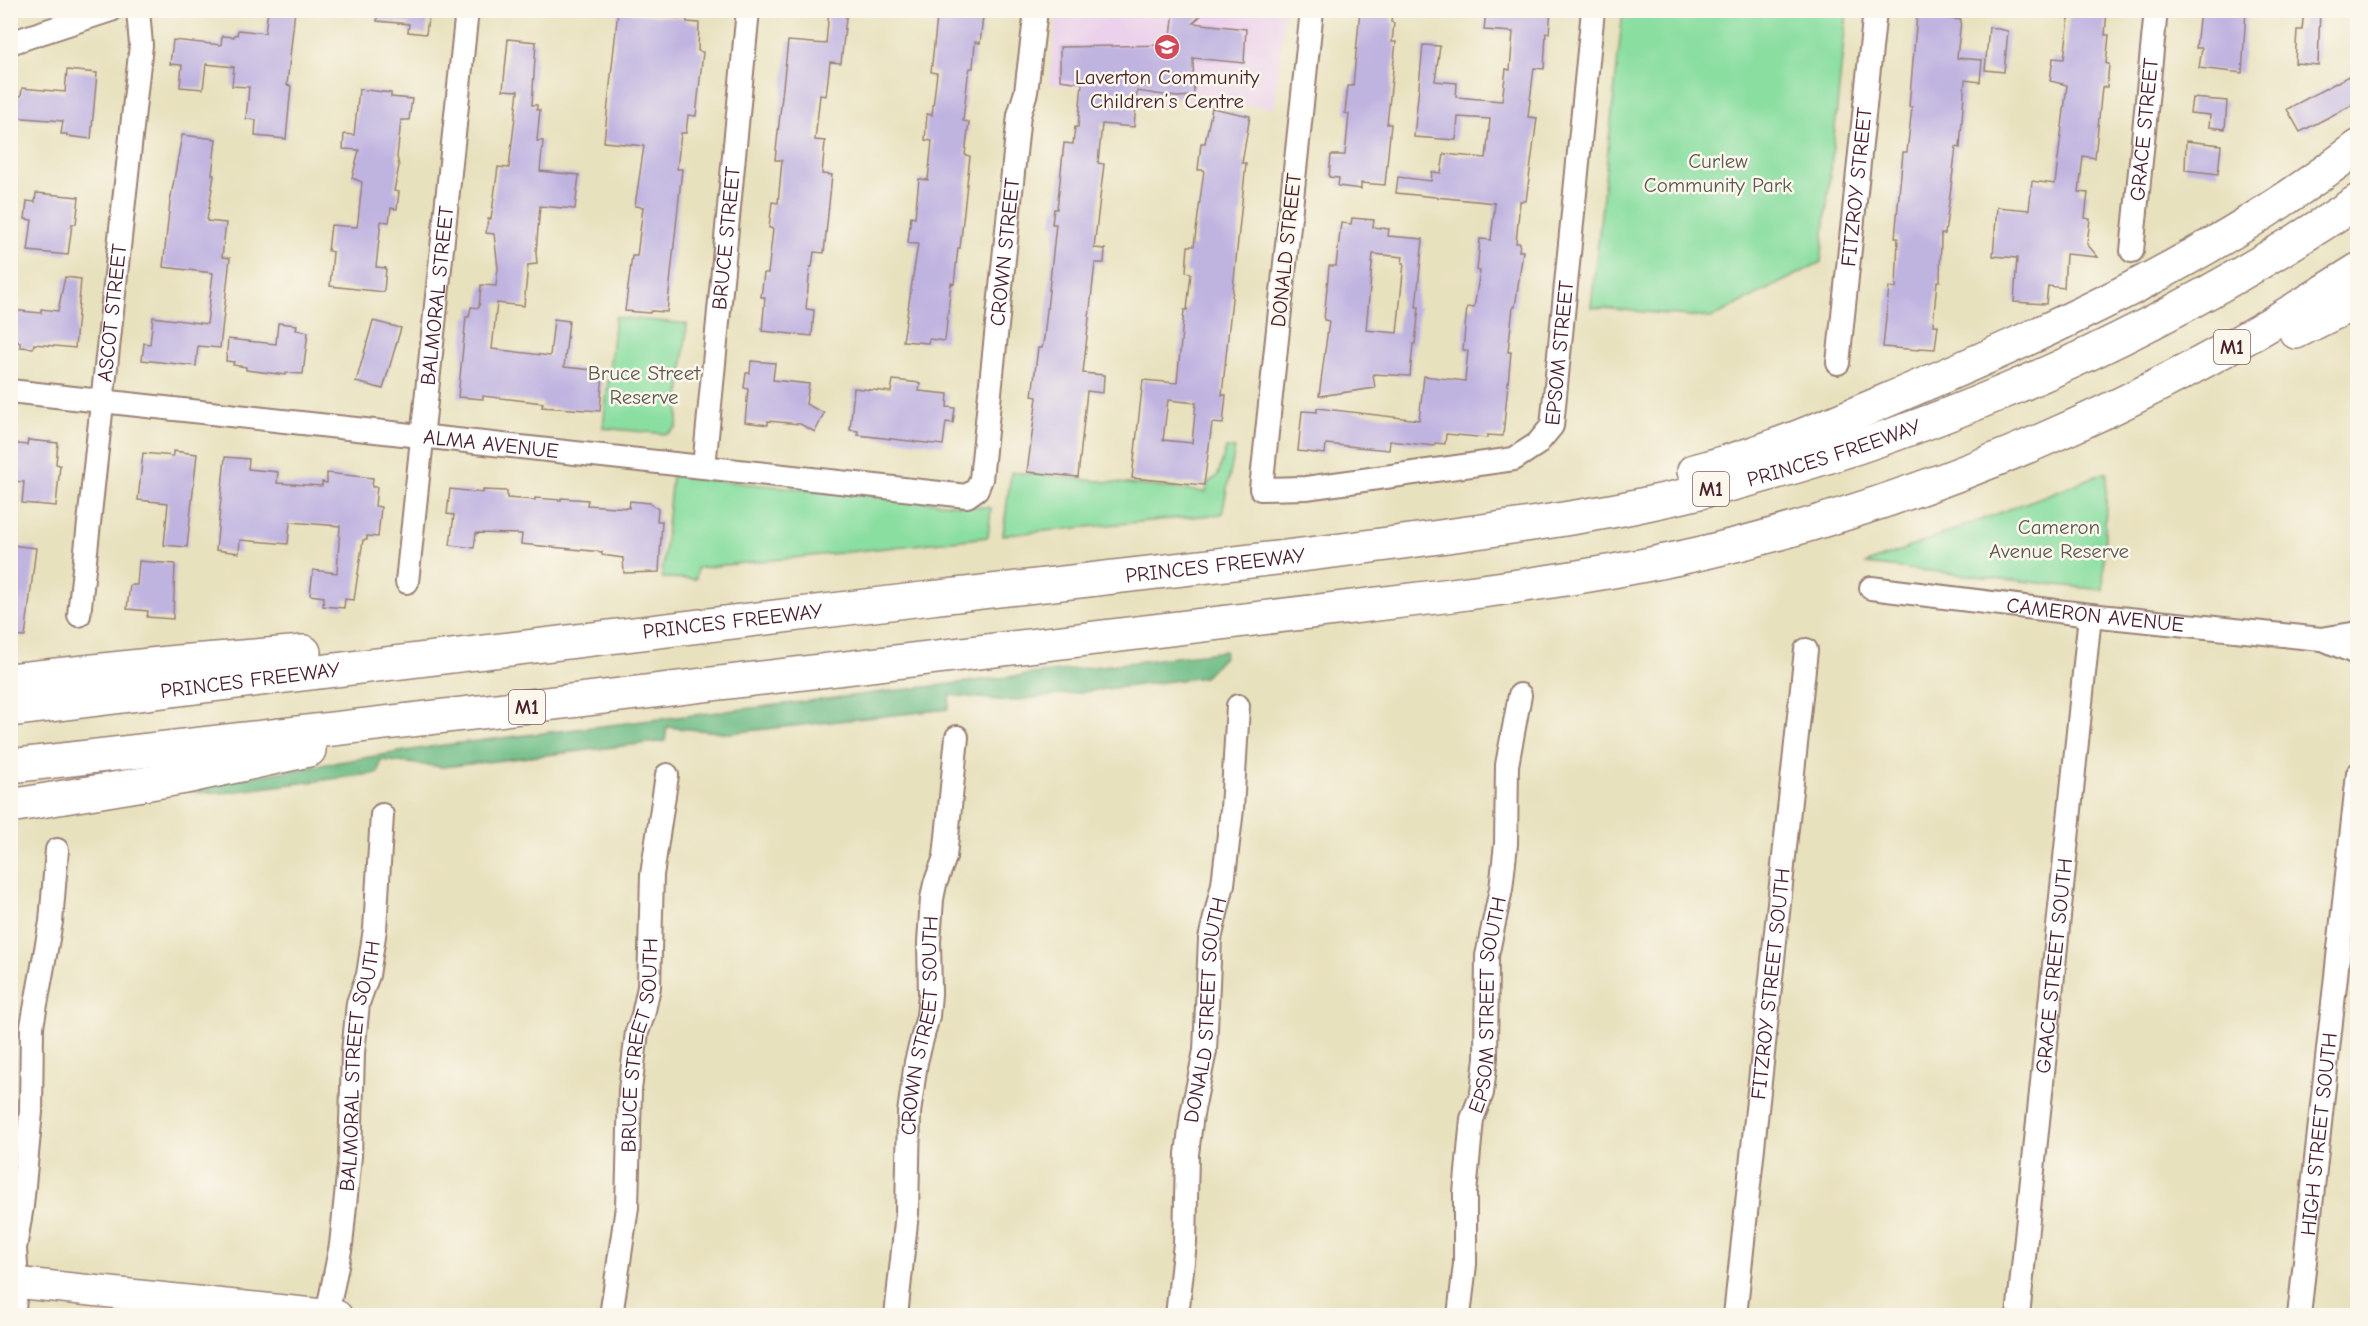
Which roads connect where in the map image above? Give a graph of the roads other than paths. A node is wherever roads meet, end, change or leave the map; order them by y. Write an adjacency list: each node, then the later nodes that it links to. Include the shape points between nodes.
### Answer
1 (111, 10): 10 (street)
2 (138, 10): 18 (street, ASCOT STREET, via 141,45)
3 (467, 10): 20 (street, BALMORAL STREET)
4 (748, 10): 21 (street, BRUCE STREET)
5 (1036, 10): 23 (street, CROWN STREET, via 1018,127 981,479)
6 (1312, 10): 22 (street, DONALD STREET)
7 (1593, 10): 22 (street, EPSOM STREET, via 1552,426 1537,444 1514,459 1306,488)
8 (1875, 10): 16 (street, FITZROY STREET)
9 (2156, 10): 13 (street, GRACE STREET)
10 (10, 43)
11 (2358, 147): 24 (highway, via 2199,252 2124,292 1985,358 1798,437 1710,467 1601,495)
12 (2358, 201): 24 (highway, PRINCES FREEWAY / M1, via 2209,294 2108,346 2007,392 1898,434 1794,467 1631,508)
13 (2132, 250)
14 (2358, 270): 19 (highway, M1, via 2281,319)
15 (2358, 301): 19 (highway, via 2298,331)
16 (1838, 363)
17 (10, 391): 18 (street, ALMA AVENUE)
18 (102, 400): 20 (street, ALMA AVENUE); 28 (street, ASCOT STREET)
19 (2101, 415): 38 (highway, M1, via 1977,469 1859,510 1703,553 1605,573 1442,597)
20 (421, 435): 21 (street, ALMA AVENUE); 25 (street, BALMORAL STREET)
21 (704, 467): 23 (street, ALMA AVENUE, via 958,496)
22 (1261, 489)
23 (972, 494)
24 (1344, 551): 27 (highway, PRINCES FREEWAY / M1)
25 (407, 582)
26 (1871, 588): 29 (street, CAMERON AVENUE)
27 (794, 613): 34 (highway, via 178,662); 37 (highway, PRINCES FREEWAY / M1)
28 (79, 615)
29 (2090, 615): 31 (street, CAMERON AVENUE); 54 (street, GRACE STREET SOUTH)
30 (2358, 634): 31 (street, CAMERON AVENUE); 33 (street, via 2354,644)
31 (2321, 639): 33 (street, CAMERON AVENUE)
32 (1806, 650): 53 (street, FITZROY STREET SOUTH)
33 (2358, 654)
34 (10, 680)
35 (1520, 695): 52 (street, EPSOM STREET SOUTH, via 1507,765 1502,890 1487,956 1486,1058 1482,1093 1472,1119)
36 (1238, 706): 51 (street, DONALD STREET SOUTH, via 1232,809 1210,939 1205,1052 1187,1154 1185,1243)
37 (10, 710)
38 (480, 712): 40 (highway, M1); 43 (highway, via 186,777)
39 (957, 736): 50 (street, CROWN STREET SOUTH, via 945,857 932,898 928,1016 909,1113 907,1213)
40 (10, 766)
41 (2358, 774): 55 (street, HIGH STREET SOUTH)
42 (667, 775): 49 (street, BRUCE STREET SOUTH, via 652,875 649,987 637,1032 630,1090 627,1207)
43 (10, 806)
44 (382, 815): 47 (street, BALMORAL STREET SOUTH, via 375,929 368,975 358,1003 350,1156)
45 (57, 850): 46 (street, via 51,922 32,1026 30,1137)
46 (14, 1282): 47 (main road); 48 (street)
47 (332, 1315)
48 (13, 1316)
49 (611, 1316)
50 (896, 1316)
51 (1177, 1316)
52 (1459, 1316)
53 (1735, 1316)
54 (2018, 1316)
55 (2299, 1316)

